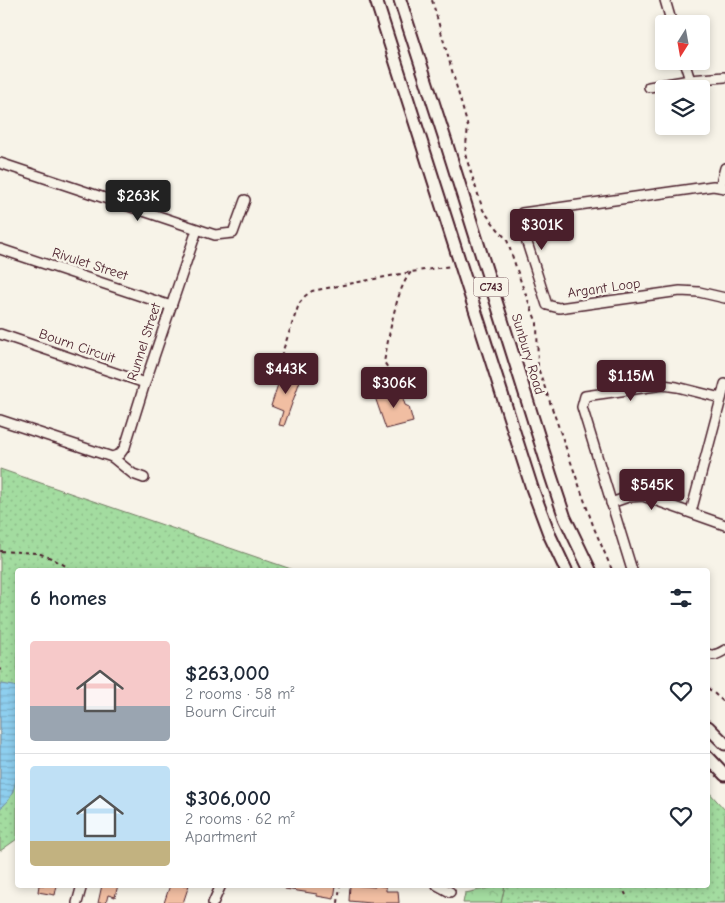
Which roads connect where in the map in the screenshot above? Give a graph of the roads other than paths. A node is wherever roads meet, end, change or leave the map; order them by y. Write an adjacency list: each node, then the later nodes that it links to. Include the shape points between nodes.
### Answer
1 (376, 0): 28 (main road, C743, via 532,488)
2 (400, 0): 29 (main road, Sunbury Road / C743, via 550,476)
3 (665, 0): 4 (street)
4 (669, 15)
5 (687, 70): 7 (street)
6 (725, 76): 7 (street)
7 (690, 80)
8 (655, 86): 9 (street)
9 (649, 87)
10 (0, 163): 14 (street)
11 (725, 168): 12 (street)
12 (723, 187): 16 (street, Argant Loop, via 522,213 520,221 547,305 558,308 680,290)
13 (245, 200): 14 (street, via 233,233 215,235)
14 (197, 230): 17 (street, Runnel Street)
15 (0, 249): 17 (street, Rivulet Street)
16 (725, 298)
17 (171, 306): 19 (street, Runnel Street)
18 (0, 334): 19 (street, Bourn Circuit)
19 (145, 383): 23 (street, Runnel Street, via 125,447)
20 (725, 384): 21 (street)
21 (722, 398): 25 (street, via 663,385 585,396 582,407); 26 (street)
22 (0, 420): 23 (street)
23 (112, 457): 24 (street, via 133,474)
24 (144, 478)
25 (611, 503): 26 (street, via 643,496); 30 (street)
26 (691, 512): 27 (street)
27 (725, 524)
28 (565, 568)
29 (589, 568)
30 (631, 568)
31 (725, 650): 32 (street)
32 (710, 655)
33 (710, 729): 34 (main road)
34 (725, 744)
35 (710, 759): 36 (main road)
36 (725, 775)
37 (81, 888): 41 (street)
38 (220, 888): 42 (street)
39 (443, 888): 40 (street)
40 (450, 892)
41 (77, 903)
42 (213, 903)

